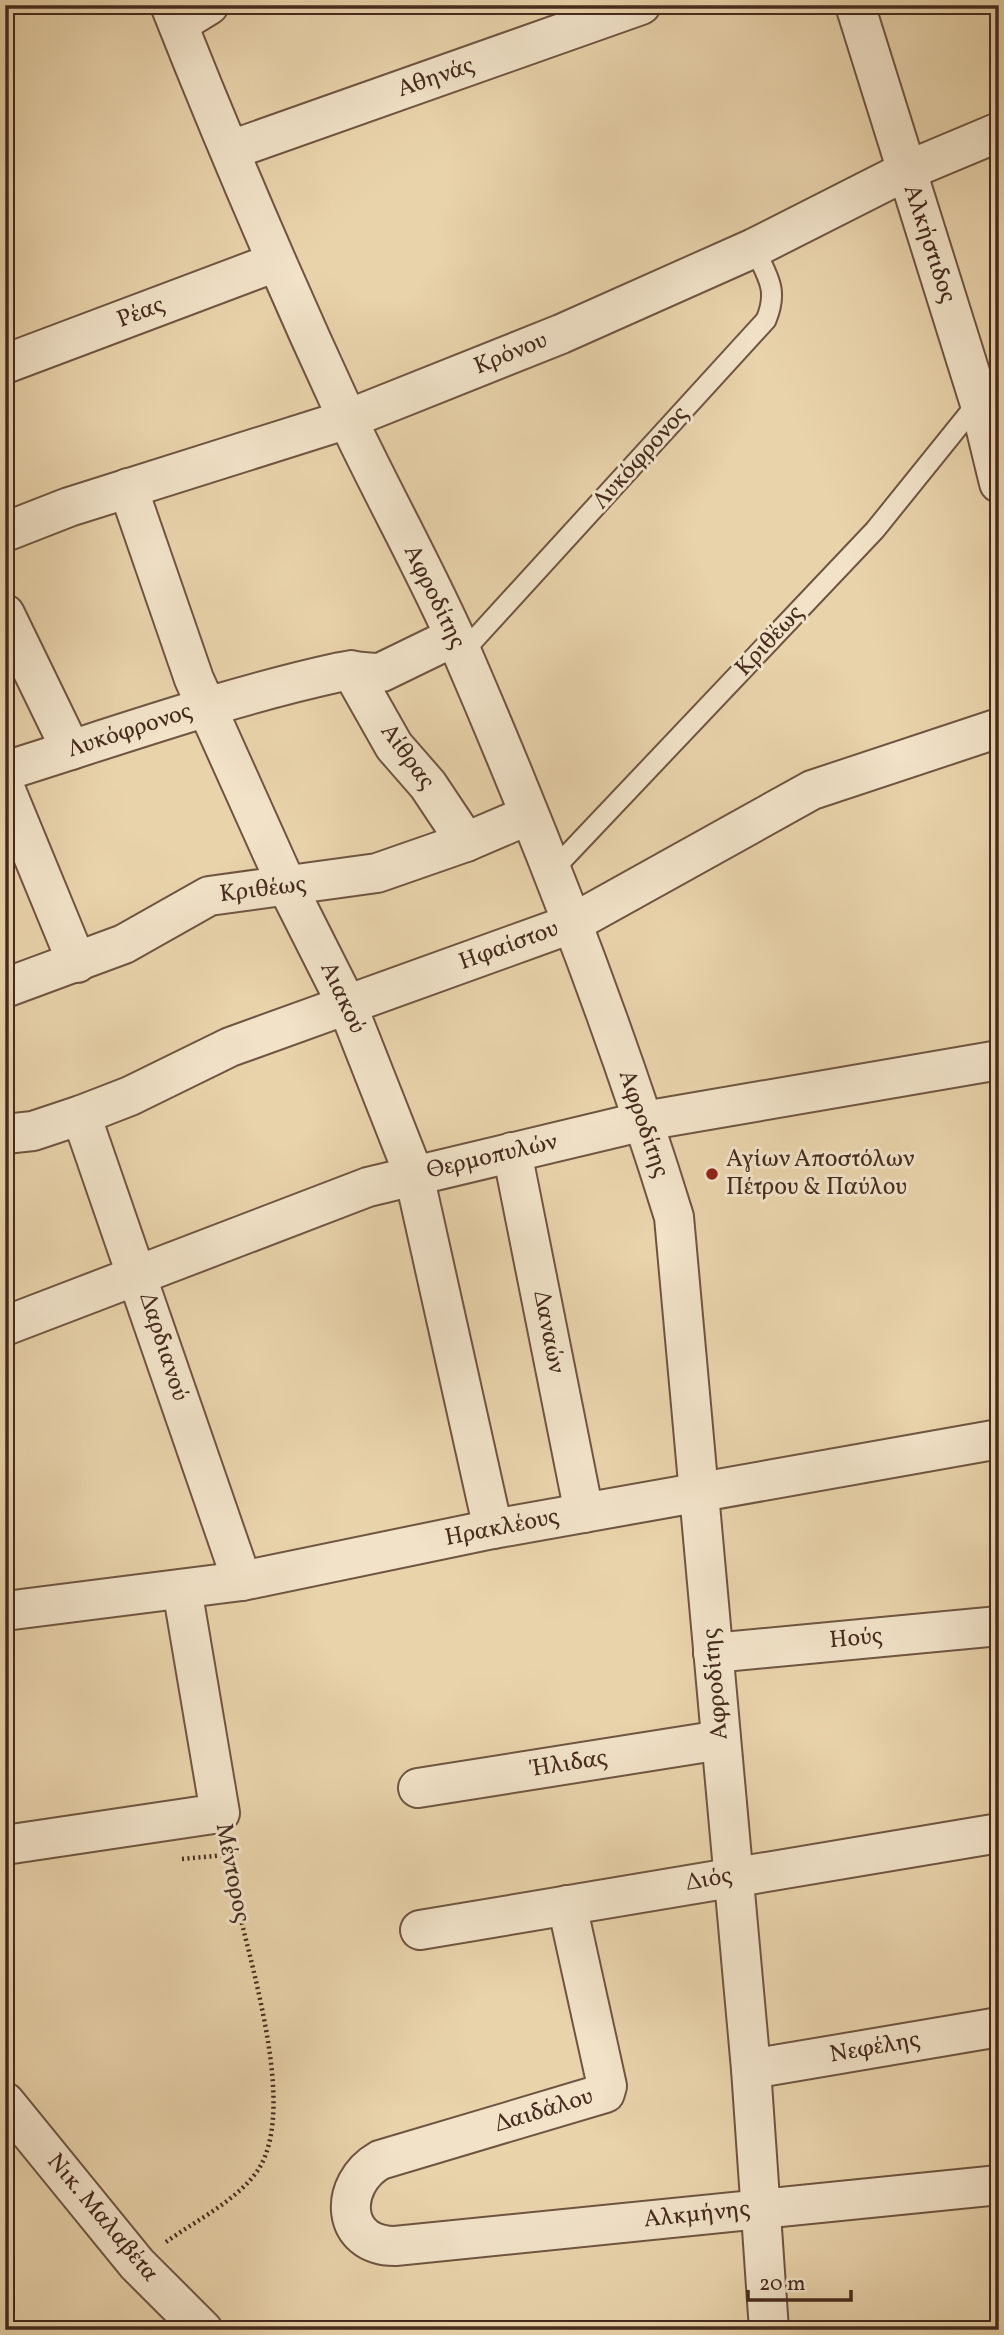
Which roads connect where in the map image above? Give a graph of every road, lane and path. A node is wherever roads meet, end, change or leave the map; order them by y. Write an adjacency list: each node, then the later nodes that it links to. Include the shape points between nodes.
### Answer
1 (642, 5): 4 (street, Αθηνάς)
2 (855, 5): 7 (street, Αλκήστιδος)
3 (186, 11): 6 (street, Αφροδίτης)
4 (556, 19): 6 (street, Αθηνάς)
5 (999, 132): 7 (street, Κρόνου)
6 (231, 150): 9 (street, Αφροδίτης)
7 (906, 172): 8 (street, Κρόνου); 11 (street, Αλκήστιδος)
8 (754, 248): 12 (street, Κρόνου, via 561,334); 17 (lane, Λυκόφρoνος, via 773,289 766,320)
9 (276, 262): 10 (street, Ρέας); 12 (street, Αφροδίτης)
10 (5, 364)
11 (979, 401): 13 (street, Αλκήστιδος); 26 (lane, Κριθέως, via 875,530)
12 (348, 419): 14 (street, Κρόνου); 17 (street, Αφροδίτης)
13 (999, 483)
14 (128, 488): 15 (street, Κρόνου); 19 (street, Αιακού)
15 (5, 532)
16 (5, 614): 21 (street)
17 (458, 645): 18 (street, Λυκόφρoνος, via 382,672); 24 (street, Αφροδίτης)
18 (351, 670): 19 (street, Λυκόφρoνος); 25 (street, Αίθρας, via 394,746 428,785)
19 (206, 706): 21 (street, Λυκόφρoνος); 27 (street, Αιακού)
20 (999, 728): 28 (street, Ηφαίστου, via 812,790)
21 (71, 750): 22 (street, Λυκόφρoνος)
22 (5, 771)
23 (5, 788): 29 (street)
24 (529, 815): 25 (street, Κριθέως); 26 (street, Αφροδίτης)
25 (466, 842): 27 (street, Κριθέως, via 377,873)
26 (551, 872): 28 (street, Αφροδίτης)
27 (288, 887): 29 (street, Κριθέως, via 209,896 137,938); 31 (street, Αιακού)
28 (570, 924): 31 (street, Ηφαίστου); 34 (street, Αφροδίτης)
29 (77, 963): 30 (street, Κριθέως)
30 (5, 988)
31 (347, 1005): 33 (street, Ηφαίστου, via 230,1047); 37 (street, Αιακού)
32 (999, 1060): 34 (street, Θερμοπυλών)
33 (81, 1115): 35 (street, Ηφαίστου, via 33,1131); 38 (street, Δαρδιανού)
34 (644, 1121): 36 (street, Θερμοπυλών); 41 (street, Αφροδίτης, via 674,1217)
35 (5, 1134)
36 (512, 1152): 37 (street, Θερμοπυλών); 42 (street, Δαναών)
37 (414, 1175): 38 (street, Θερμοπυλών, via 353,1191); 43 (street, Αιακού)
38 (139, 1276): 39 (street, Θερμοπυλών); 44 (street, Δαρδιανού)
39 (5, 1326)
40 (999, 1439): 41 (street, Ηρακλέους)
41 (700, 1494): 42 (street, Ηρακλέους); 48 (street, Αφροδίτης)
42 (583, 1513): 43 (street, Ηρακλέους)
43 (493, 1529): 44 (street, Ηρακλέους)
44 (242, 1581): 45 (street, Ηρακλέους)
45 (182, 1589): 46 (street, Ηρακλέους); 51 (street, Μέντορος)
46 (5, 1611)
47 (999, 1626): 48 (street, Ηούς)
48 (713, 1653): 49 (street, Αφροδίτης)
49 (721, 1740): 50 (street, Ήλιδας); 54 (street, Αφροδίτης)
50 (418, 1788)
51 (220, 1813): 53 (street); 63 (path, Μέντορος, via 275,2080 275,2123 267,2155 243,2188)
52 (999, 1833): 54 (street, Διός)
53 (5, 1845)
54 (734, 1876): 55 (street, Διός); 58 (street, Αφροδίτης)
55 (567, 1905): 56 (street, Διός); 62 (street, Δαιδάλου, via 607,2085 605,2093 380,2160 359,2176 350,2211 355,2225 370,2241)
56 (420, 1930)
57 (999, 2026): 58 (street, Νεφέλης)
58 (751, 2069): 61 (street, Αφροδίτης)
59 (5, 2102): 63 (street, Νικ. Μαλαβέτα)
60 (999, 2185): 61 (street, Αλκμήνης)
61 (761, 2209): 62 (street, Αλκμήνης); 65 (street, Αφροδίτης)
62 (395, 2246)
63 (137, 2263): 64 (street, Νικ. Μαλαβέτα)
64 (203, 2330)
65 (769, 2330)

